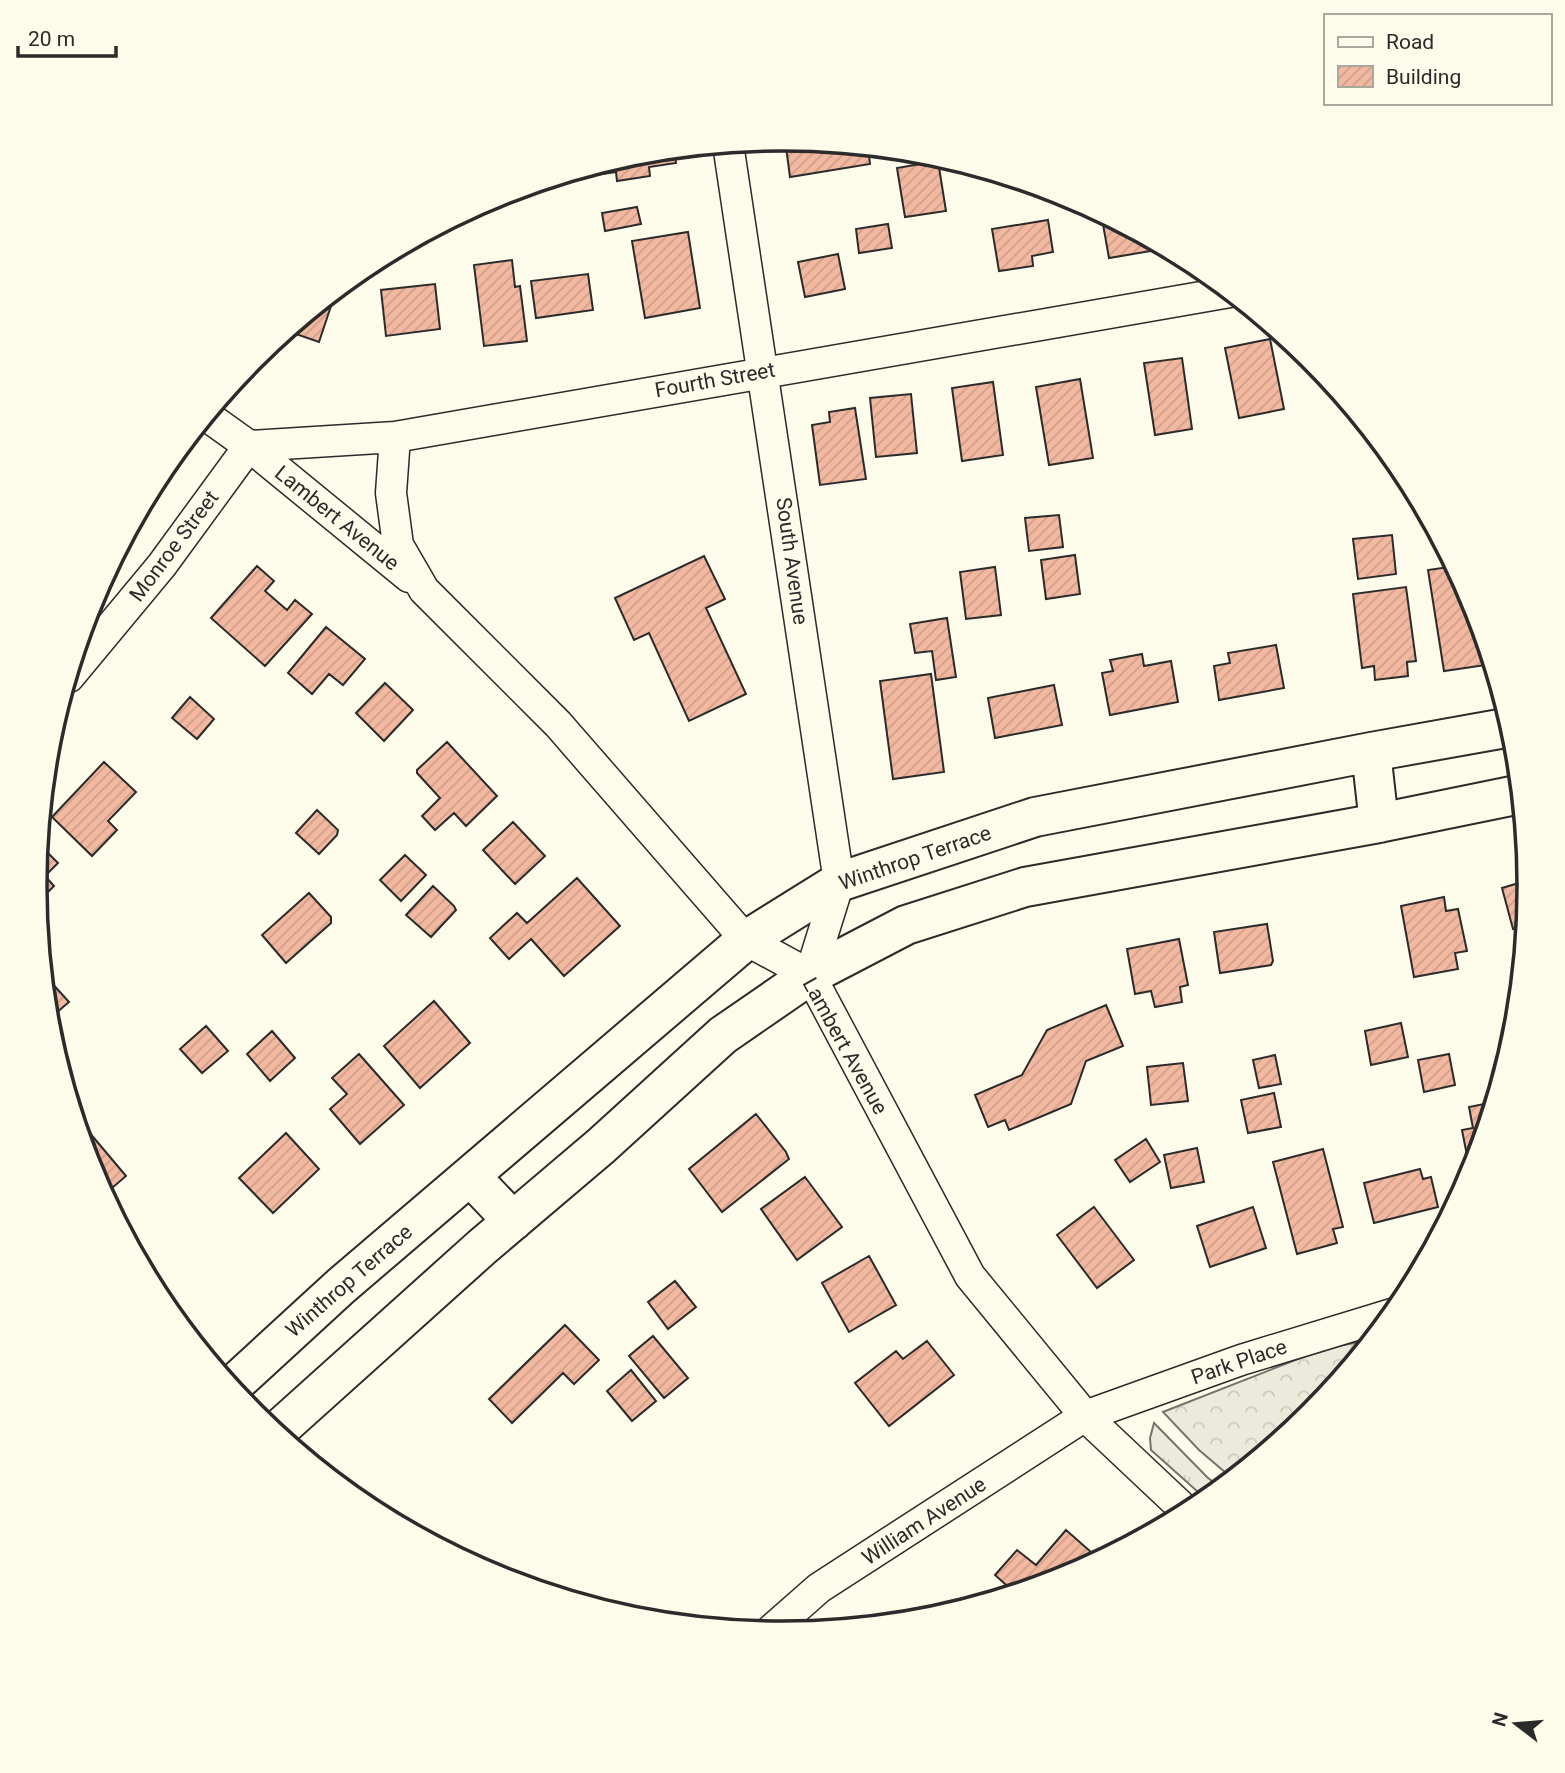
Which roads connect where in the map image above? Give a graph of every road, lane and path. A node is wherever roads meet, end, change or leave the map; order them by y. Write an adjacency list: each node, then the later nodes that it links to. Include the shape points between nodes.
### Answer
1 (730, 153): 3 (street, South Avenue)
2 (1218, 294): 3 (street, Fourth Street)
3 (764, 371): 5 (street, Fourth Street); 13 (street, South Avenue)
4 (214, 421): 6 (street)
5 (395, 437): 6 (street, Fourth Street); 7 (street, Lambert Avenue, via 391,493 398,545)
6 (249, 446): 7 (street, Lambert Avenue); 8 (street, Monroe Street, via 162,565)
7 (425, 590): 14 (street, Lambert Avenue, via 558,724)
8 (83, 660)
9 (1501, 729): 10 (street, Winthrop Terrace)
10 (1371, 752): 12 (street); 13 (street, Winthrop Terrace, via 1035,817)
11 (1512, 796): 12 (street)
12 (1379, 823): 15 (street, via 1025,887 906,925)
13 (839, 882): 14 (street, Winthrop Terrace); 15 (street, South Avenue)
14 (746, 940): 15 (street, Lambert Avenue); 16 (street, Winthrop Terrace)
15 (810, 975): 17 (street, via 723,1035); 20 (street, Lambert Avenue, via 970,1276)
16 (470, 1176): 17 (street); 19 (street, Winthrop Terrace)
17 (513, 1221): 21 (street)
18 (1377, 1318): 20 (street, Park Place, via 1241,1360)
19 (238, 1380)
20 (1085, 1416): 22 (street, Lambert Avenue); 23 (street, William Avenue, via 819,1588)
21 (284, 1425)
22 (1180, 1505)
23 (781, 1622)

